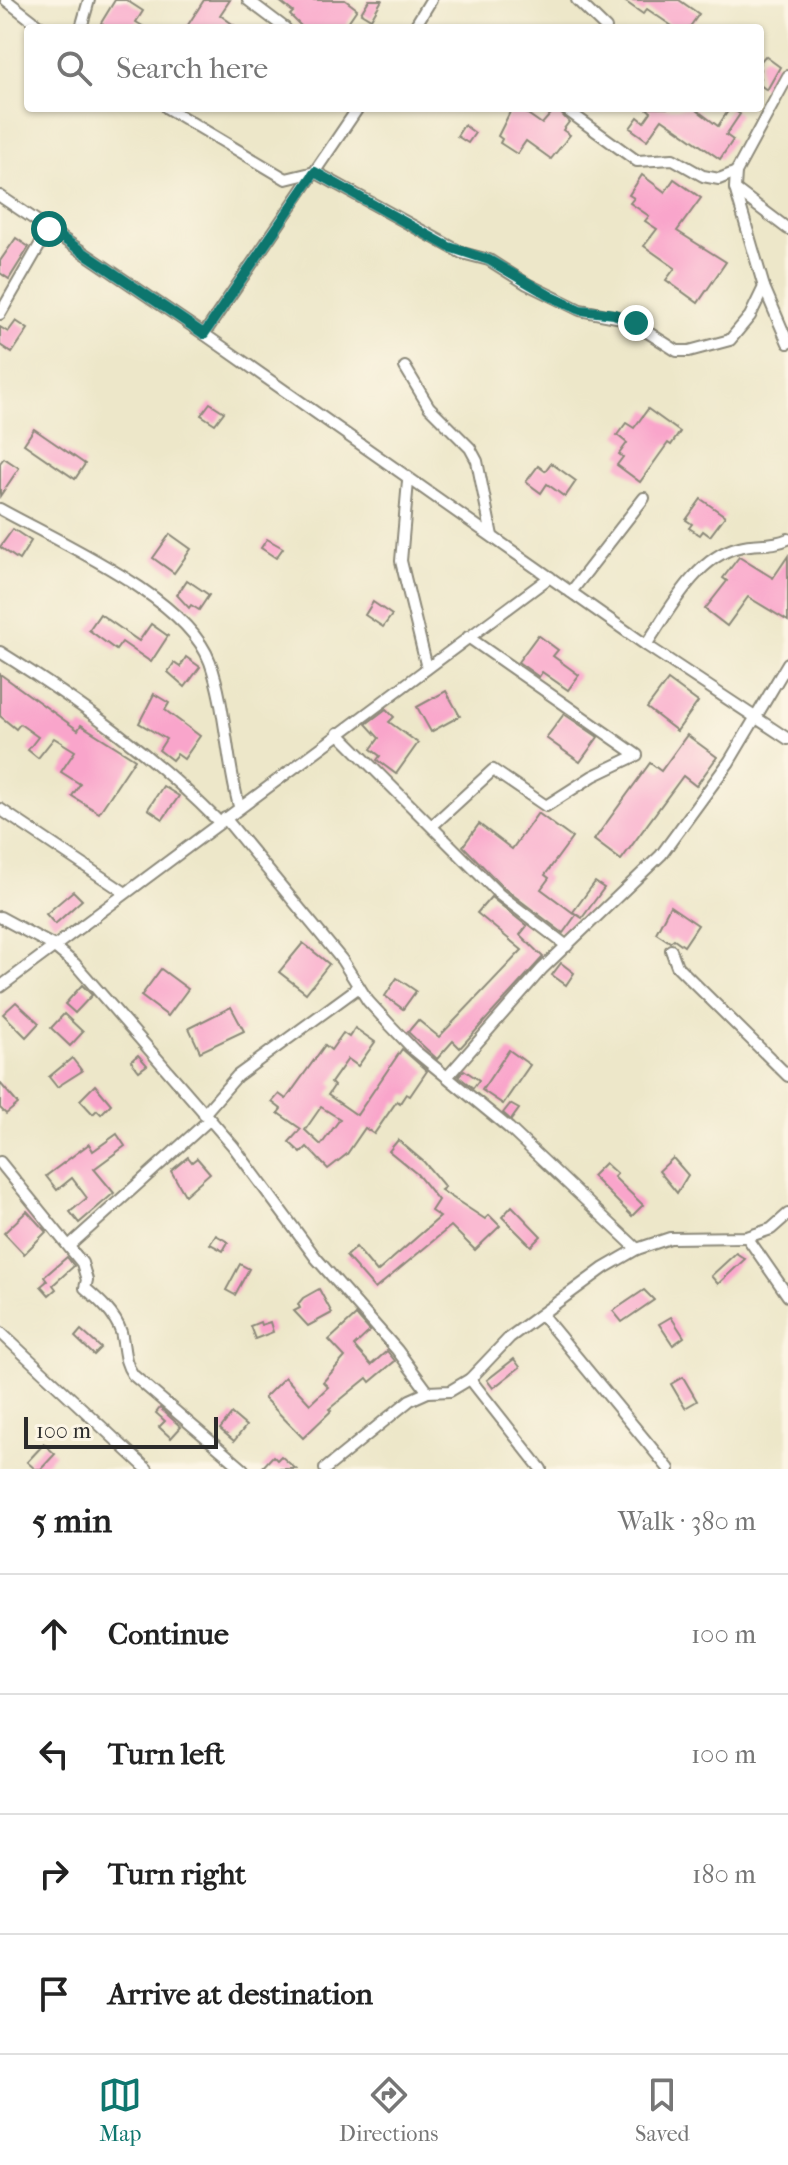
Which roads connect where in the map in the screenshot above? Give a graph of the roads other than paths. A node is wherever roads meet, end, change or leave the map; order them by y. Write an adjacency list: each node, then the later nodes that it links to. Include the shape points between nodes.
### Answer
1 (6, 0): 6 (street)
2 (89, 0): 7 (street)
3 (248, 0): 8 (street)
4 (431, 0): 9 (street)
5 (577, 0): 10 (street)
6 (37, 24)
7 (82, 24)
8 (280, 24)
9 (418, 24)
10 (602, 24)
11 (788, 76): 16 (street)
12 (174, 112): 15 (street, via 286,179)
13 (355, 112): 15 (street)
14 (570, 112): 16 (street, via 637,161 673,159 719,179)
15 (315, 172): 21 (street, via 462,253 489,260 580,310 627,319 677,351 730,340); 23 (street)
16 (736, 172): 17 (street)
17 (735, 188): 20 (street); 21 (street)
18 (0, 196): 19 (street)
19 (49, 229): 22 (street); 23 (street)
20 (788, 229)
21 (764, 287): 24 (street)
22 (0, 314)
23 (204, 334): 26 (street)
24 (788, 343)
25 (405, 367): 29 (street, via 429,407 477,461)
26 (408, 481): 29 (street); 37 (street, via 401,561)
27 (644, 498): 32 (street)
28 (0, 509): 41 (street, via 183,618 209,660)
29 (492, 536): 31 (street)
30 (788, 539): 34 (street, via 723,552 677,599)
31 (550, 577): 32 (street); 33 (street)
32 (571, 592): 34 (street)
33 (468, 637): 37 (street); 44 (street, via 637,755 546,806 493,770)
34 (646, 645): 38 (street)
35 (0, 652): 43 (street, via 83,705)
36 (788, 663): 38 (street)
37 (427, 668): 39 (street)
38 (757, 718): 40 (street); 48 (street, via 661,855)
39 (338, 733): 41 (street); 44 (street)
40 (788, 739)
41 (239, 806): 43 (street)
42 (0, 809): 45 (street)
43 (222, 820): 45 (street); 51 (street)
44 (432, 826): 48 (street, via 500,895)
45 (124, 892): 47 (street)
46 (0, 917): 47 (street)
47 (52, 945): 50 (street); 54 (street, via 75,964)
48 (567, 946): 52 (street)
49 (671, 950): 53 (street, via 677,966)
50 (0, 987)
51 (359, 987): 52 (street, via 414,1050); 54 (street, via 237,1076)
52 (448, 1076): 59 (street)
53 (788, 1076)
54 (206, 1117): 58 (street); 64 (street)
55 (0, 1162): 58 (street)
56 (788, 1214): 57 (street, via 771,1229)
57 (747, 1237): 59 (street, via 670,1238); 60 (street)
58 (69, 1246): 66 (street, via 86,1271 85,1288 120,1331 126,1366 133,1375)
59 (637, 1249): 61 (street)
60 (788, 1296)
61 (542, 1315): 63 (street, via 495,1350); 69 (street)
62 (0, 1332): 65 (street)
63 (470, 1379): 64 (street, via 450,1391); 68 (street)
64 (428, 1392): 67 (street, via 410,1400)
65 (147, 1469)
66 (243, 1469)
67 (325, 1469)
68 (541, 1469)
69 (669, 1469)

